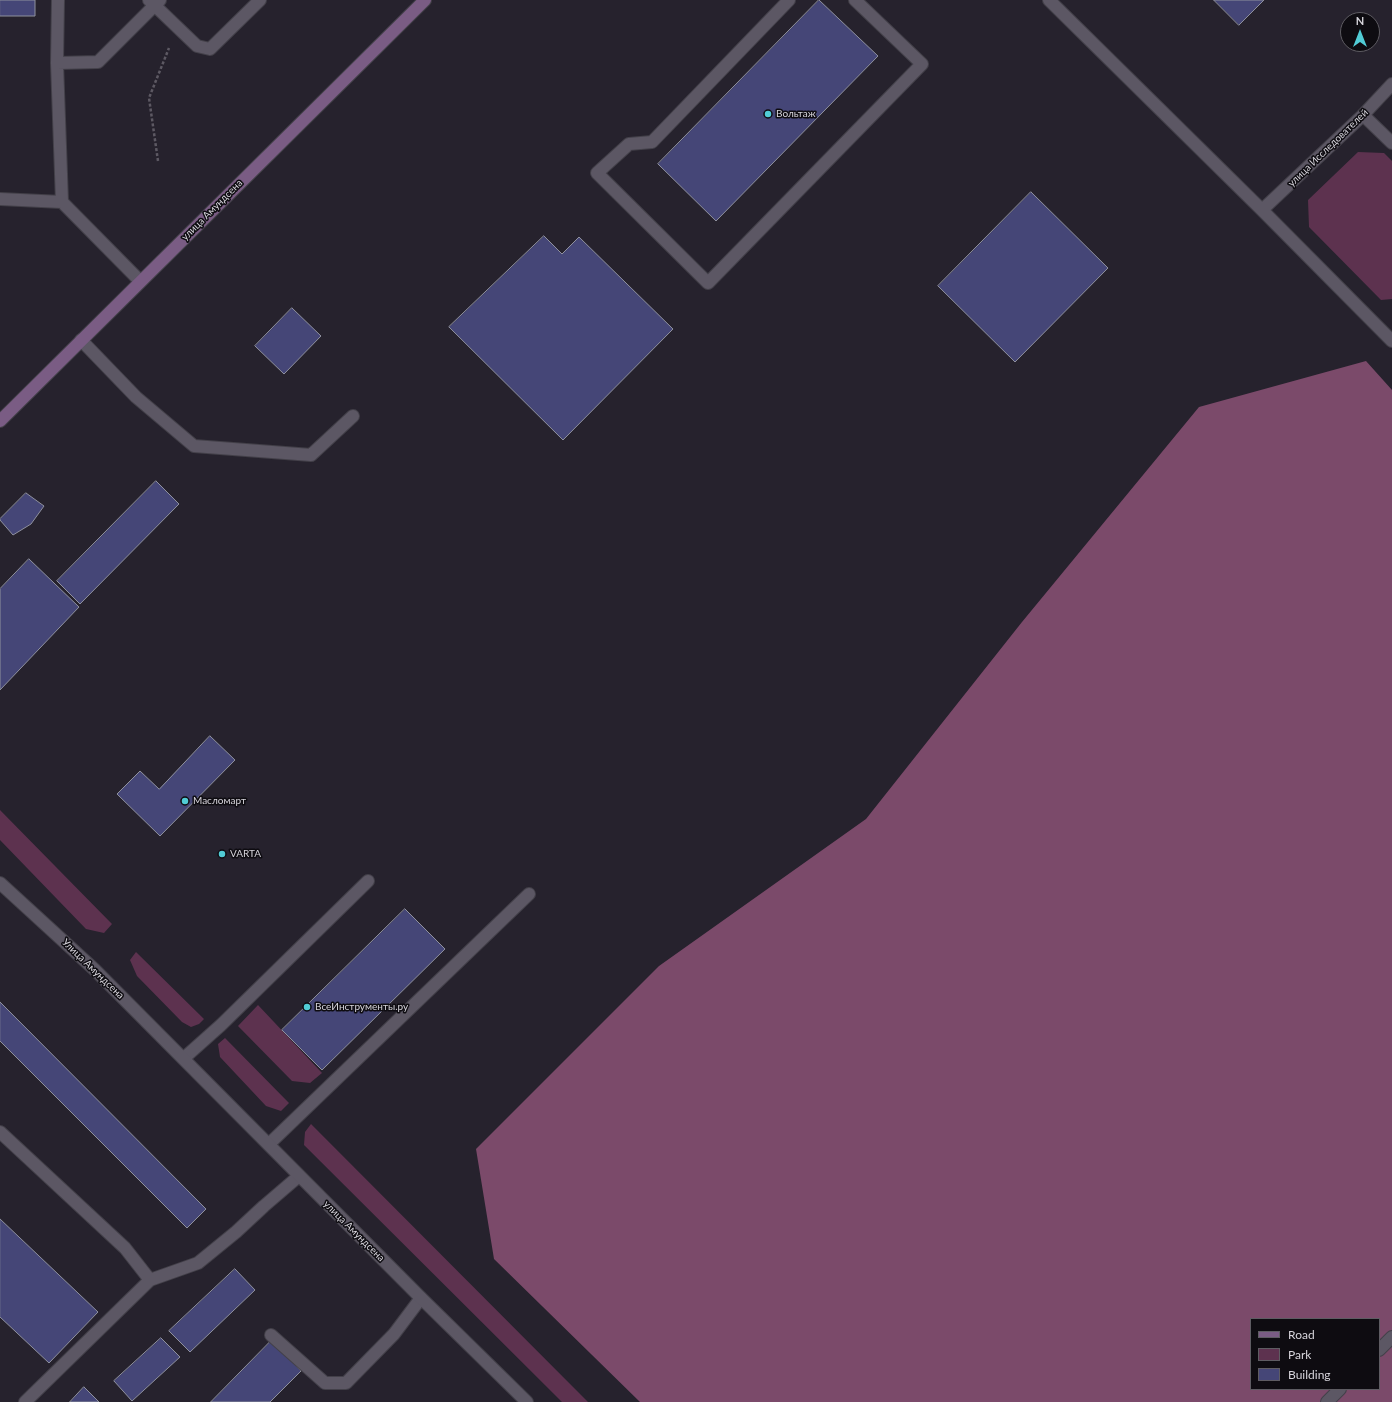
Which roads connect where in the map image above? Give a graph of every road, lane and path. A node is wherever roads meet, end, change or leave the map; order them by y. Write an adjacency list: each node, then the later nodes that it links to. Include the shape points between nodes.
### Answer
1 (58, 0): 9 (street)
2 (260, 0): 8 (street, via 210,50 197,46)
3 (424, 0): 17 (main road, улица Амундсена)
4 (789, 0): 5 (street, via 652,142 629,144 597,173 708,283 922,64)
5 (855, 0)
6 (1049, 0): 16 (street)
7 (154, 2): 8 (street); 9 (street, via 98,62)
8 (177, 28): 13 (path, via 149,98)
9 (57, 63): 15 (street)
10 (1392, 84): 11 (street, улица Исследователей)
11 (1363, 115): 12 (street); 16 (street, улица Исследователей)
12 (1392, 143)
13 (158, 160)
14 (0, 200): 15 (street)
15 (62, 202): 17 (street)
16 (1262, 210): 18 (street)
17 (140, 281): 19 (main road, улица Амундсена)
18 (1390, 336)
19 (81, 340): 20 (street, via 136,397 194,446 311,455); 21 (main road, улица Амундсена)
20 (354, 416)
21 (0, 421)
22 (368, 881): 25 (street)
23 (0, 883): 25 (street, Улица Амундсена, via 84,959)
24 (529, 894): 27 (street)
25 (184, 1058): 27 (street, улица Амундсена)
26 (0, 1132): 29 (street, via 125,1248)
27 (269, 1144): 28 (street, улица Амундсена)
28 (299, 1176): 29 (street, via 198,1263); 30 (street, улица Амундсена)
29 (150, 1280): 35 (street)
30 (421, 1298): 31 (street, via 394,1334 346,1383 325,1383); 36 (street, улица Амундсена)
31 (271, 1335)
32 (1392, 1337): 33 (street)
33 (1380, 1349)
34 (1339, 1390): 37 (street)
35 (25, 1402)
36 (527, 1402)
37 (1327, 1402)

